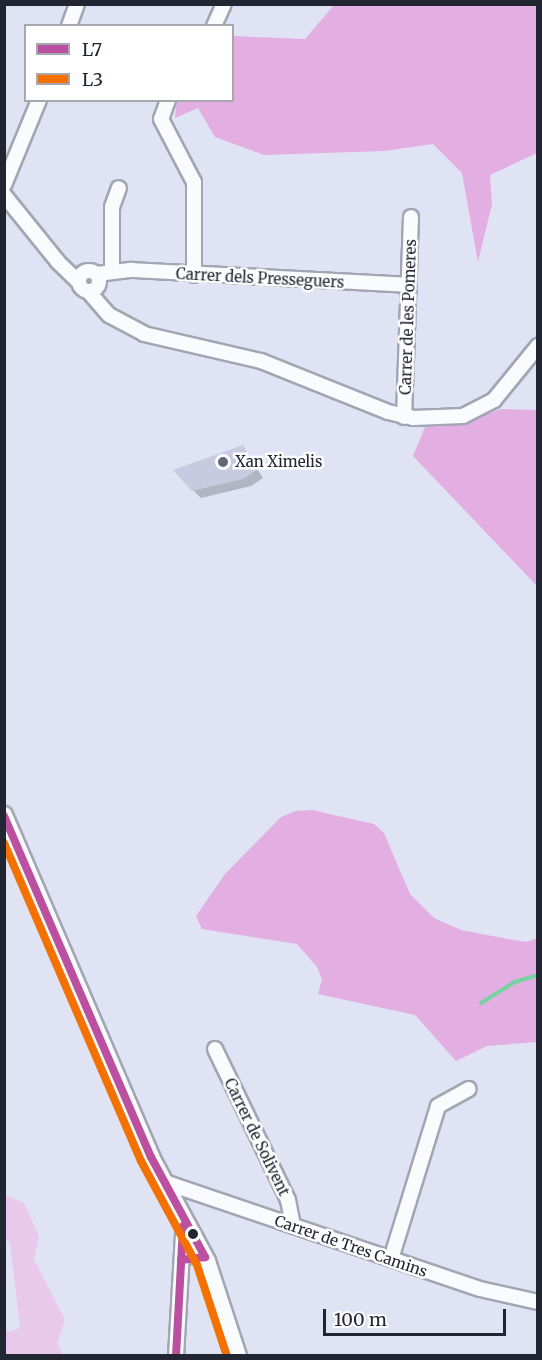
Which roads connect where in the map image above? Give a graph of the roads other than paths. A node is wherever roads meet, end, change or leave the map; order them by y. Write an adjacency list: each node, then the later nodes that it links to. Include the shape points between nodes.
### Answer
1 (77, 4): 3 (street)
2 (224, 4): 4 (street)
3 (70, 24)
4 (215, 24)
5 (38, 102): 7 (street)
6 (167, 102): 12 (street, via 161,119 194,182)
7 (4, 186)
8 (119, 188): 11 (street, via 112,207)
9 (4, 195): 13 (street, via 53,255)
10 (411, 217): 14 (street, Carrer de les Pomeres)
11 (112, 272): 12 (street, Carrer dels Presseguers); 13 (street)
12 (194, 275): 14 (street, Carrer dels Presseguers)
13 (92, 281): 16 (street, via 105,310 144,334 261,361)
14 (409, 285): 16 (street, Carrer de les Pomeres)
15 (537, 346): 16 (street, via 494,400 462,416)
16 (404, 417)
17 (4, 815): 20 (street, via 151,1157)
18 (215, 1049): 22 (street, Carrer de Solivent, via 288,1200)
19 (469, 1089): 24 (street, via 438,1106)
20 (167, 1183): 21 (street); 22 (street, Carrer de Tres Camins)
21 (184, 1215): 23 (street); 25 (street)
22 (293, 1226): 24 (street, Carrer de Tres Camins)
23 (205, 1257): 25 (lane); 28 (street)
24 (391, 1259): 26 (street, Carrer de Tres Camins, via 480,1289)
25 (181, 1260): 27 (street)
26 (537, 1302)
27 (176, 1356)
28 (238, 1356)

